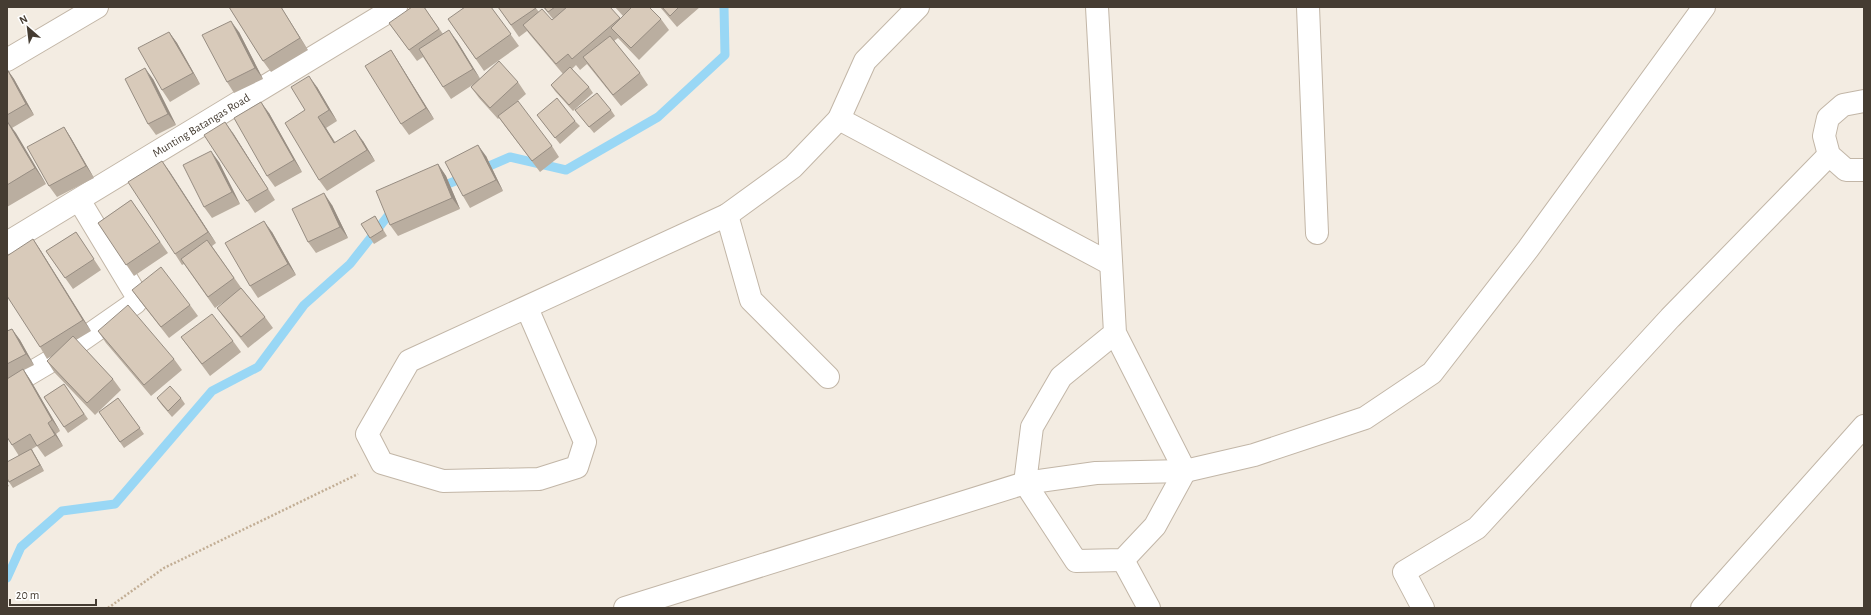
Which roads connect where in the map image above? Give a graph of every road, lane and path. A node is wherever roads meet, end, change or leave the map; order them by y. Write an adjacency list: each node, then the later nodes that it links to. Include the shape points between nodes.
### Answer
1 (97, 7): 7 (street)
2 (396, 7): 12 (street, Munting Batangas Road)
3 (918, 7): 9 (street, via 865,61)
4 (1097, 7): 16 (street)
5 (1308, 7): 14 (street)
6 (1704, 7): 23 (street, via 1528,248 1432,373 1365,418 1254,455)
7 (7, 60)
8 (1864, 101): 10 (street, via 1843,105 1828,118 1824,136)
9 (838, 119): 13 (street, via 793,167); 16 (street)
10 (1829, 155): 11 (street, via 1846,170); 29 (street, via 1670,318 1477,528 1404,572)
11 (1864, 170)
12 (79, 200): 15 (street, Munting Batangas Road); 20 (street, via 138,298 135,303 56,358)
13 (727, 216): 17 (street); 19 (street, via 751,300)
14 (1318, 233)
15 (7, 243)
16 (1111, 264): 18 (street)
17 (528, 308): 22 (street, via 409,361 367,434); 22 (street, via 585,442 577,467 539,479 443,481)
18 (1115, 333): 23 (street); 24 (street, via 1061,377 1032,427)
19 (828, 376)
20 (7, 387)
21 (1864, 426): 30 (street)
22 (382, 463): 26 (path, via 164,568)
23 (1185, 471): 24 (street, via 1096,473); 25 (street, via 1155,526)
24 (1025, 483): 25 (street, via 1076,561); 27 (street)
25 (1123, 560): 28 (street)
26 (108, 608)
27 (625, 608)
28 (1149, 608)
29 (1423, 608)
30 (1702, 608)

